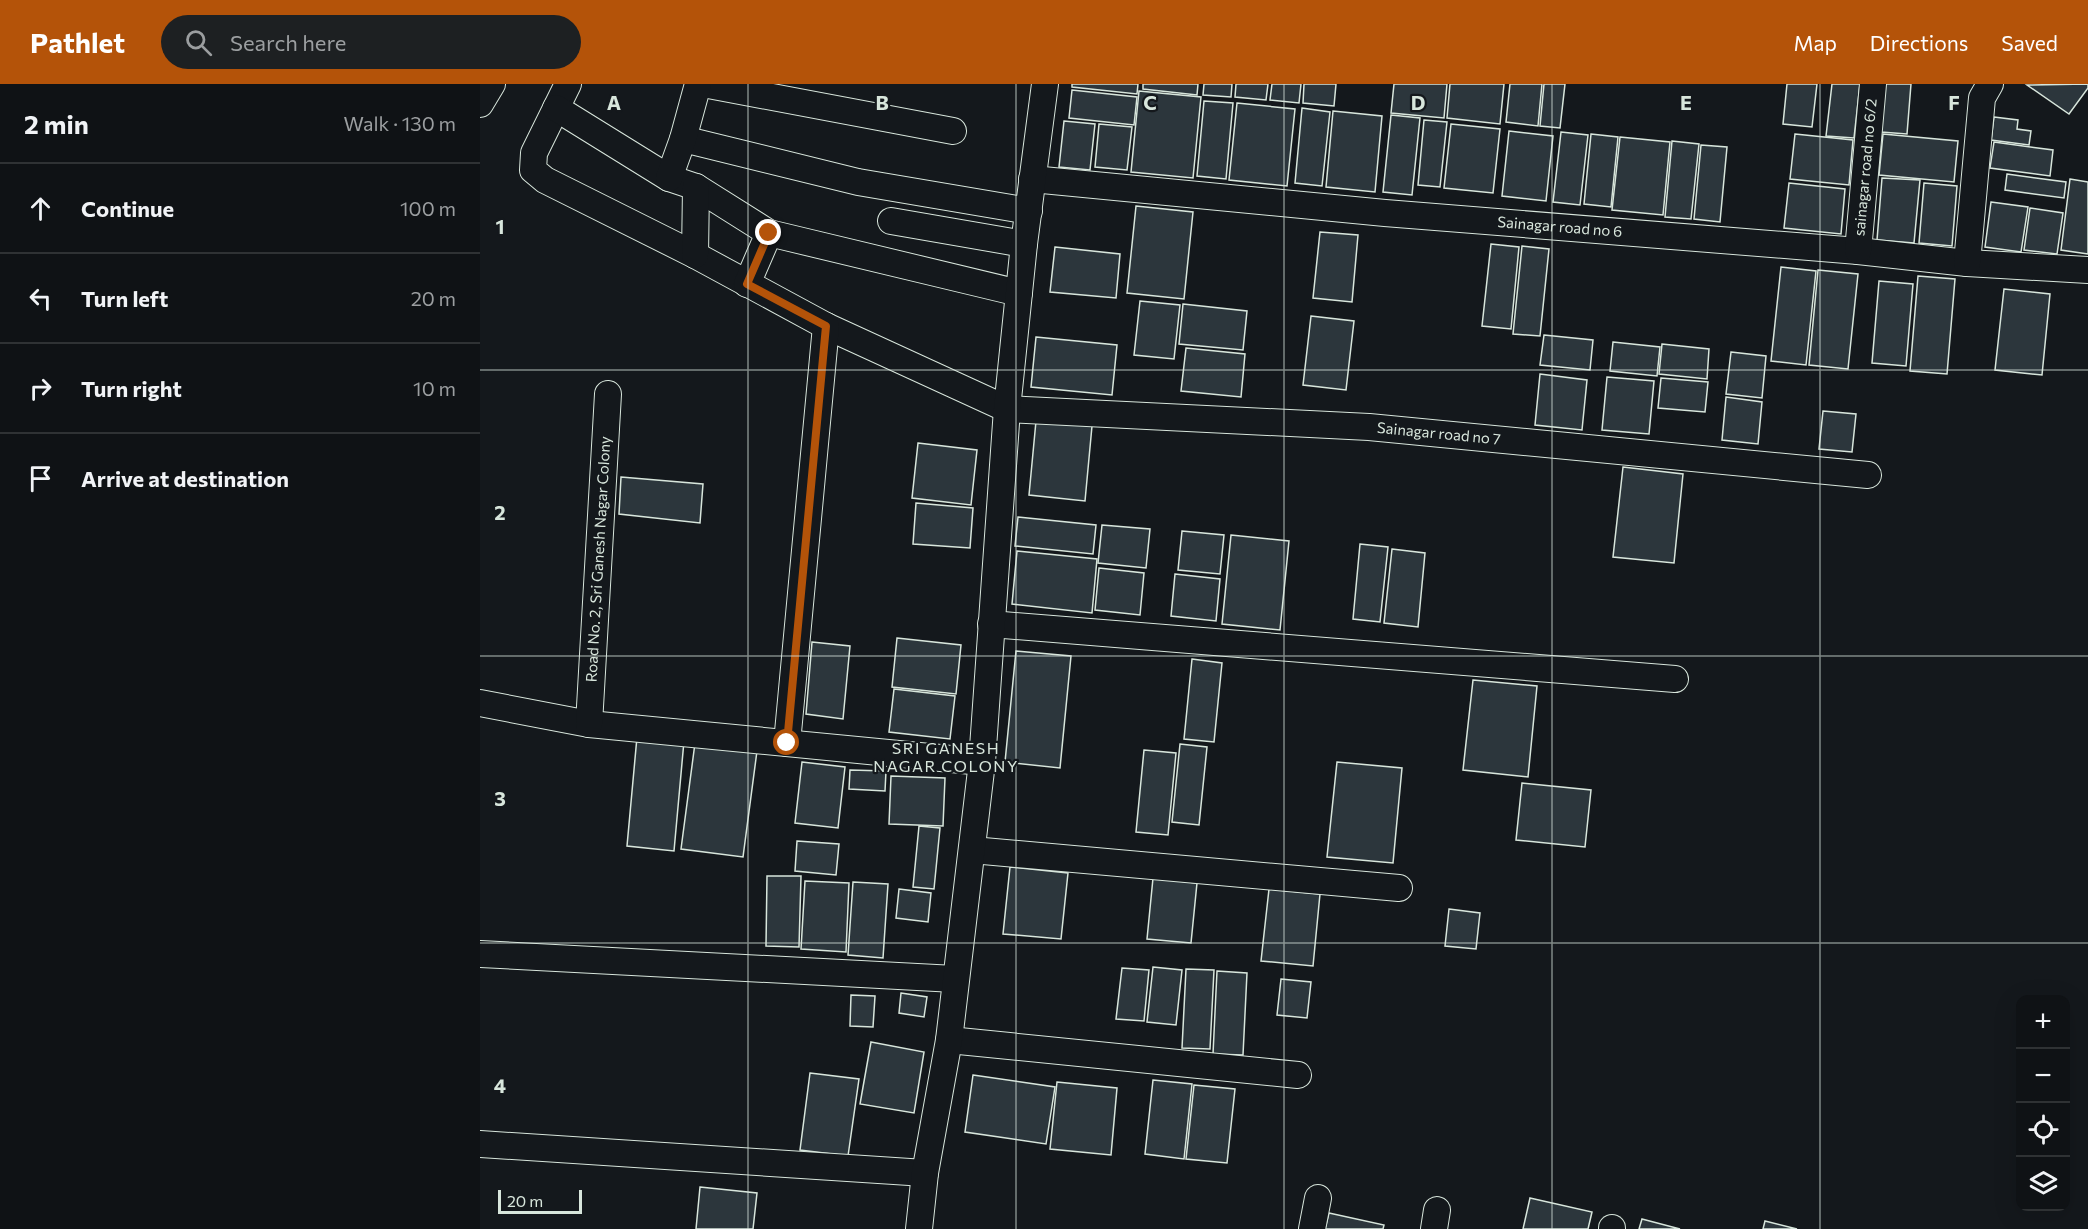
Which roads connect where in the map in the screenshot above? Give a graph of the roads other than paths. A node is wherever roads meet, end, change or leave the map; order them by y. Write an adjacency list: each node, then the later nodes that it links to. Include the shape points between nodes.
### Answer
1 (492, 84): 8 (street)
2 (568, 84): 9 (street)
3 (698, 84): 11 (street)
4 (703, 84): 10 (street)
5 (1045, 84): 13 (street)
6 (1873, 84): 19 (street, sainagar road no 6/2)
7 (1990, 84): 21 (street, via 1982,98)
8 (480, 104)
9 (556, 108): 12 (street); 20 (street, via 534,153 533,170 545,180)
10 (953, 131)
11 (683, 139): 12 (street); 15 (street, via 858,182)
12 (669, 178): 14 (street)
13 (1032, 178): 15 (street); 19 (street, Sainagar road no 6, via 1397,214)
14 (696, 187): 17 (street); 20 (street)
15 (1029, 211): 18 (street)
16 (891, 221): 18 (street)
17 (769, 233): 23 (street); 24 (street)
18 (1024, 244): 24 (street)
19 (1858, 251): 21 (street, Sainagar road no 6)
20 (695, 255): 23 (street)
21 (1967, 263): 22 (street, Sainagar road no 6)
22 (2088, 270)
23 (747, 284): 25 (street)
24 (1019, 293): 27 (street)
25 (826, 326): 27 (street); 33 (street)
26 (608, 394): 32 (street, Road No. 2, Sri Ganesh Nagar Colony)
27 (1007, 410): 28 (street, Sainagar road no 7, via 1369,427); 29 (street)
28 (1869, 475)
29 (992, 624): 30 (street); 34 (street)
30 (1675, 679)
31 (480, 703): 32 (street)
32 (589, 724): 33 (street)
33 (787, 743): 34 (street)
34 (982, 762): 35 (street)
35 (972, 850): 36 (street); 38 (street)
36 (1399, 888)
37 (480, 954): 38 (street)
38 (956, 979): 39 (street)
39 (949, 1040): 40 (street); 42 (street)
40 (1298, 1075)
41 (480, 1144): 42 (street)
42 (925, 1173): 44 (street)
43 (1318, 1198): 45 (street)
44 (919, 1229)
45 (1312, 1229)

